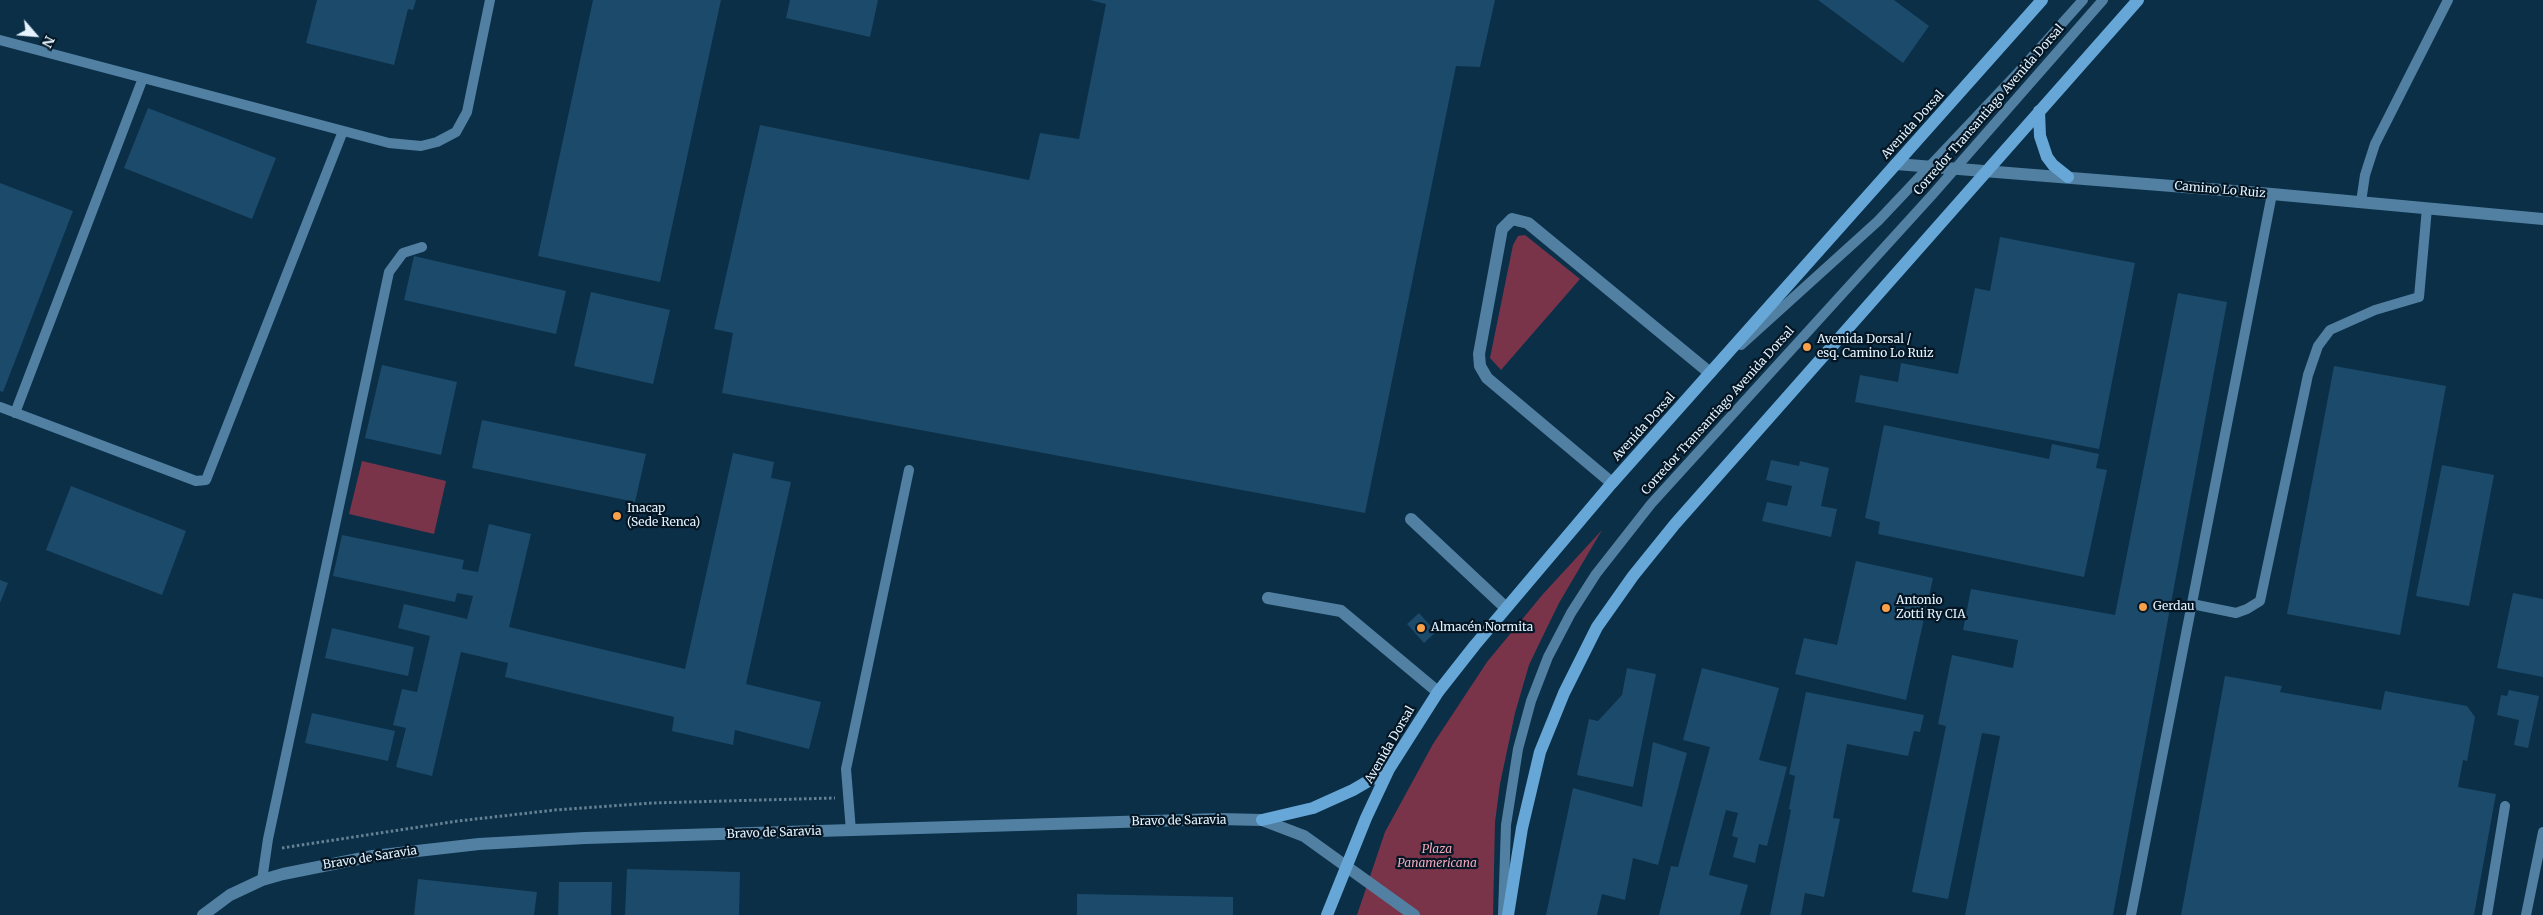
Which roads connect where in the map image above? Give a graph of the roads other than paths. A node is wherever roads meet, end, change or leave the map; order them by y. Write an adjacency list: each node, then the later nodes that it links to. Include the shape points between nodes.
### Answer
1 (490, 0): 10 (lane, via 467,112 456,132 438,142 421,146 389,143)
2 (2042, 0): 11 (main road, Avenida Dorsal)
3 (2083, 0): 12 (lane, Corredor Transantiago Avenida Dorsal)
4 (2104, 0): 13 (lane, Corredor Transantiago Avenida Dorsal)
5 (2138, 0): 9 (main road)
6 (2448, 0): 17 (lane, via 2375,144)
7 (0, 40): 8 (lane)
8 (143, 78): 10 (lane); 23 (lane)
9 (2039, 111): 14 (main road); 15 (main road, via 2040,136 2048,157)
10 (343, 130): 23 (lane, via 206,480 196,481)
11 (1896, 164): 12 (street, Camino Lo Ruiz); 21 (main road, Avenida Dorsal)
12 (1930, 166): 13 (street, Camino Lo Ruiz); 21 (lane, Corredor Transantiago Avenida Dorsal, via 1878,221)
13 (1956, 168): 14 (street, Camino Lo Ruiz); 41 (lane, Corredor Transantiago Avenida Dorsal, via 1651,504 1596,574 1571,612 1531,700 1518,749 1506,825)
14 (1987, 171): 15 (street, Camino Lo Ruiz); 42 (main road, via 1675,524 1597,628 1564,693 1540,752 1522,828)
15 (2068, 177): 16 (street, Camino Lo Ruiz)
16 (2272, 194): 17 (street, Camino Lo Ruiz); 28 (lane)
17 (2361, 202): 18 (street, Camino Lo Ruiz)
18 (2427, 208): 19 (street, Camino Lo Ruiz); 28 (lane, via 2419,297 2375,310 2330,330 2318,346 2308,375 2260,601 2236,613)
19 (2543, 219)
20 (422, 246): 37 (lane, via 403,253 389,272)
21 (1710, 373): 25 (main road, Avenida Dorsal); 25 (street, via 1528,223 1512,219 1502,229 1479,354 1480,366 1487,378)
22 (0, 407): 23 (lane)
23 (15, 413)
24 (909, 470): 34 (lane, via 846,769)
25 (1612, 483): 29 (main road, Avenida Dorsal)
26 (1411, 519): 29 (street)
27 (1268, 598): 30 (street, via 1341,611)
28 (2192, 604): 43 (lane)
29 (1506, 608): 30 (main road, Avenida Dorsal)
30 (1438, 692): 31 (main road, Avenida Dorsal)
31 (1390, 769): 33 (main road, via 1313,808); 36 (main road, Avenida Dorsal)
32 (2505, 806): 44 (lane)
33 (1262, 820): 34 (street, Bravo de Saravia); 36 (street, Bravo de Saravia, via 1304,836)
34 (851, 831): 37 (street, Bravo de Saravia, via 479,844 373,856)
35 (2543, 832): 45 (lane)
36 (1346, 865): 39 (main road, Avenida Dorsal); 40 (street, Bravo de Saravia)
37 (262, 880): 38 (street, Bravo de Saravia, via 230,895)
38 (202, 915)
39 (1327, 915)
40 (1414, 915)
41 (1503, 915)
42 (1508, 915)
43 (2131, 915)
44 (2487, 915)
45 (2526, 915)

